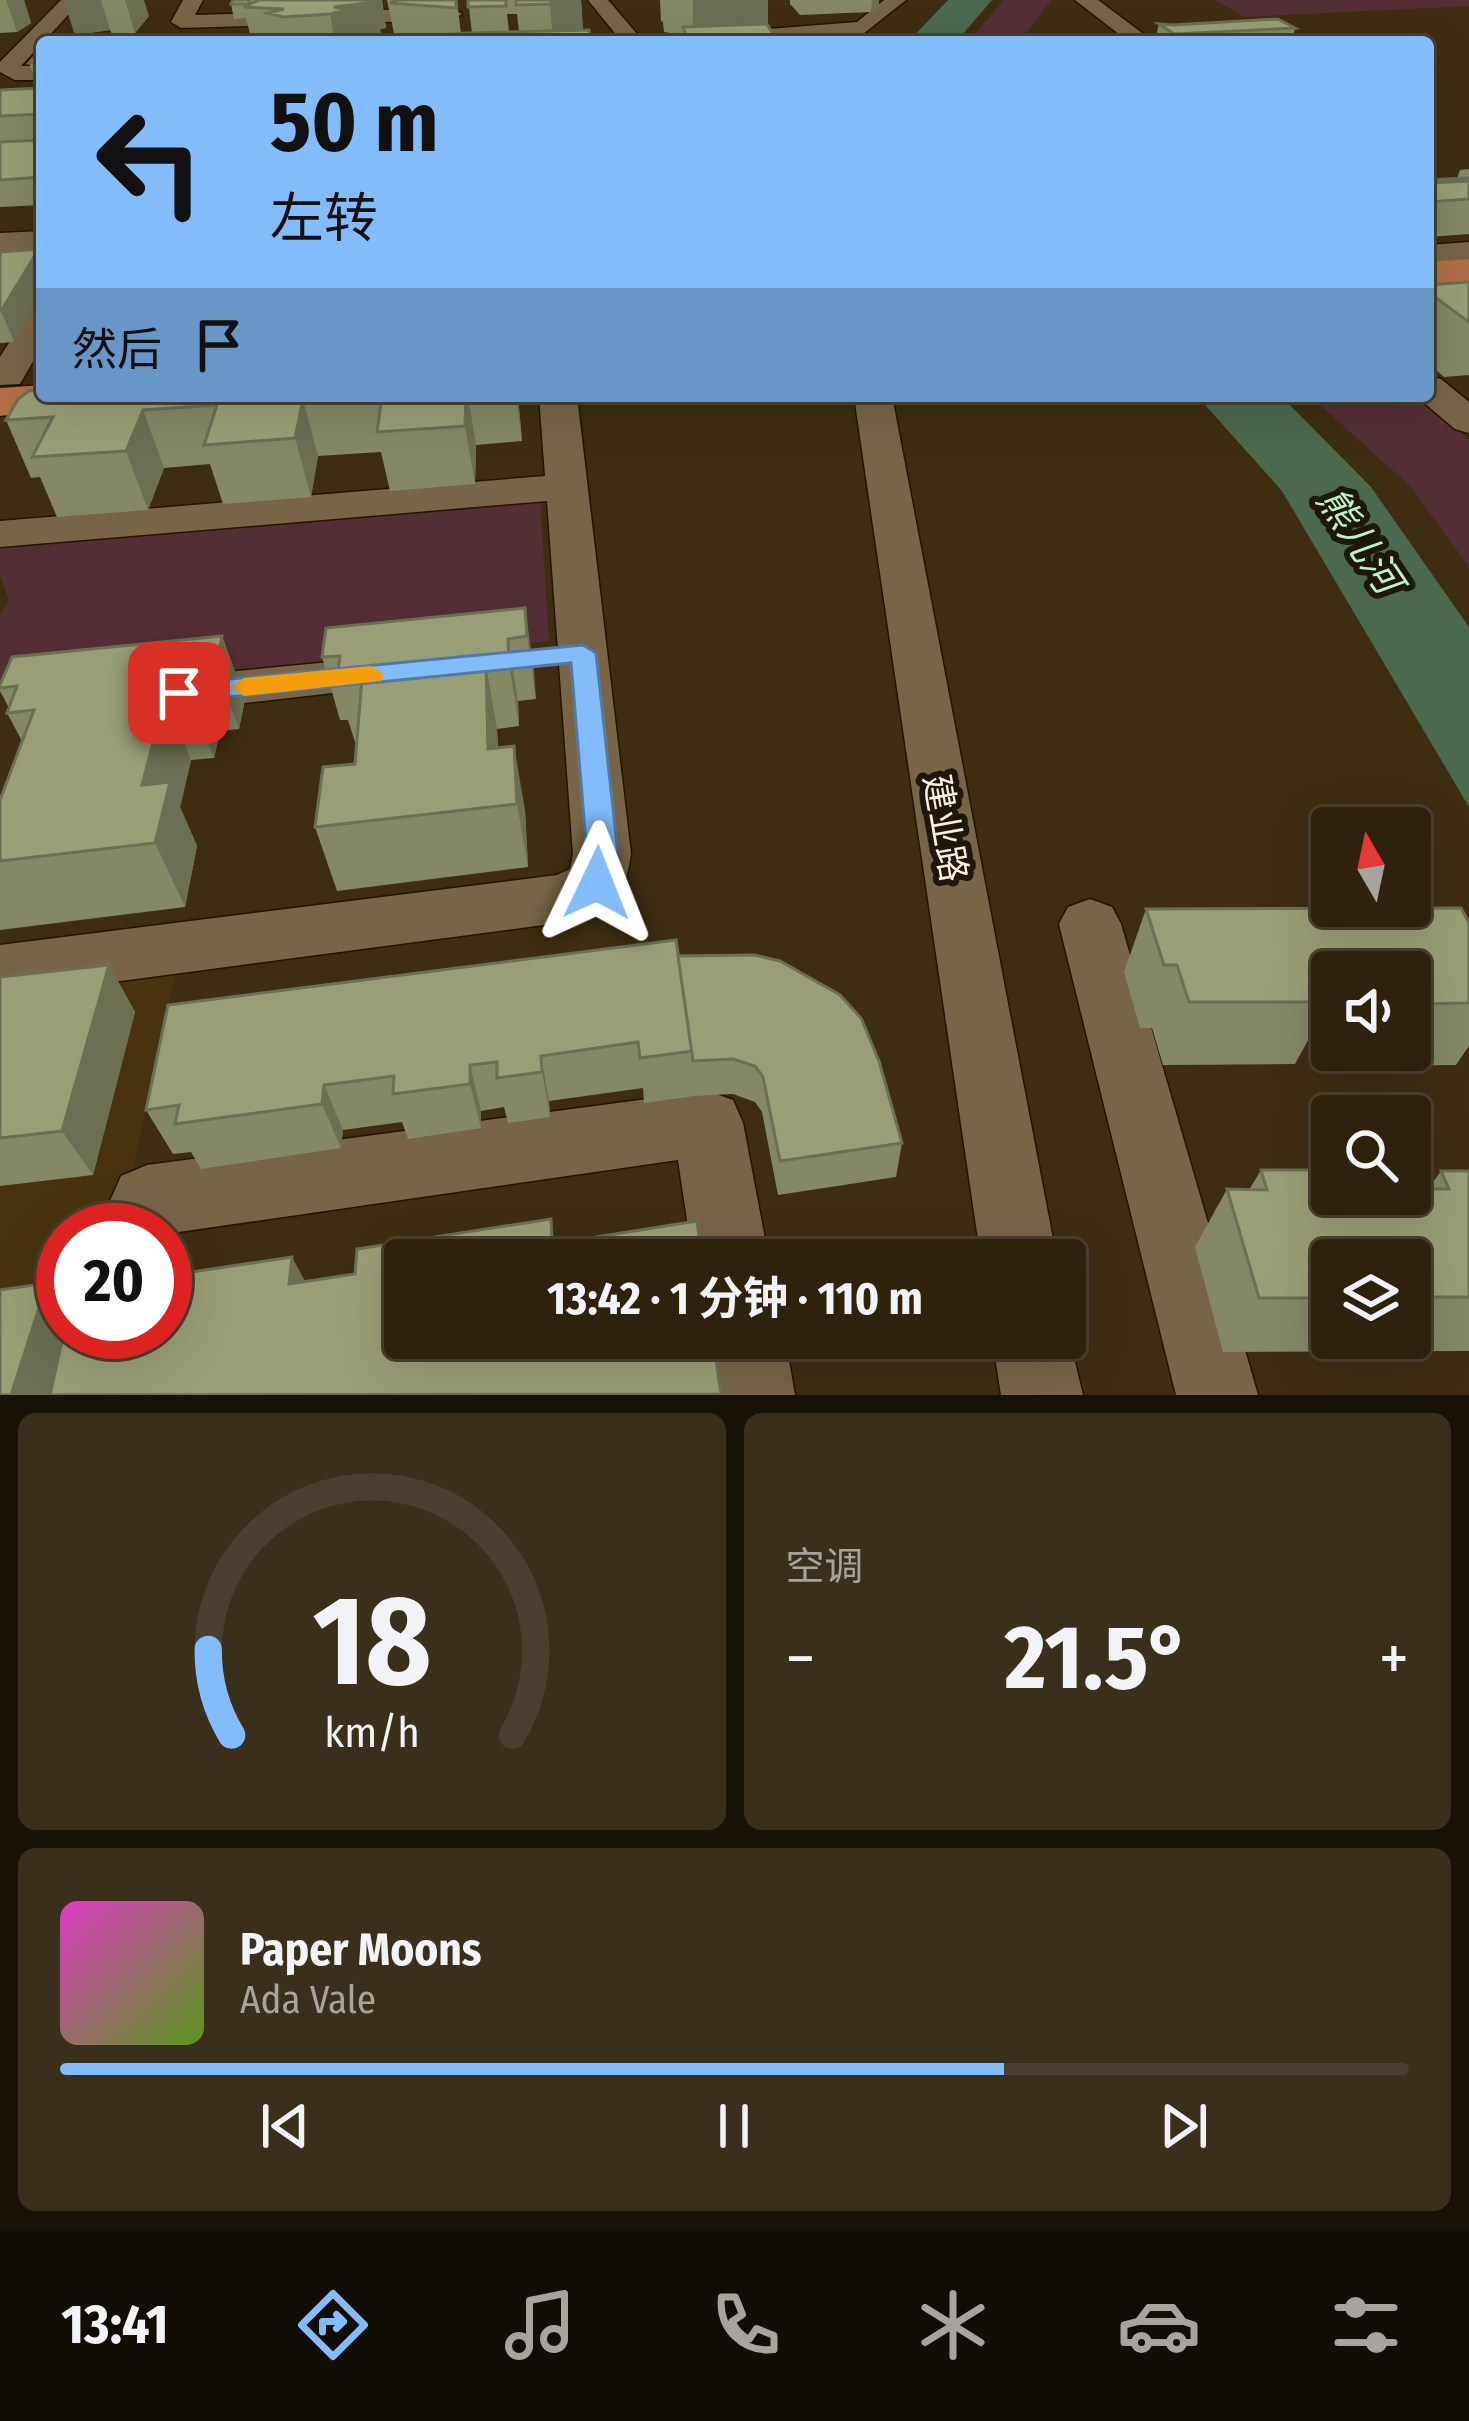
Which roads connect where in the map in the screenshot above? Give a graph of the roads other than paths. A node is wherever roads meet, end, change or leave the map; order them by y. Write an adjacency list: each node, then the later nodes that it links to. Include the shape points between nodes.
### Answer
1 (193, 0): 8 (street, via 181,22)
2 (598, 0): 11 (street)
3 (896, 0): 12 (street, via 863,28)
4 (1085, 0): 13 (street)
5 (61, 6): 7 (street); 9 (street)
6 (456, 10): 8 (street)
7 (19, 17)
8 (211, 23): 10 (street)
9 (41, 36)
10 (201, 36)
11 (628, 36)
12 (719, 36)
13 (1135, 36)
14 (34, 47): 15 (street, via 8,67)
15 (15, 73): 16 (street); 17 (street, via 6,86)
16 (36, 73)
17 (36, 86)
18 (36, 212): 19 (street)
19 (0, 214)
20 (36, 240): 21 (street)
21 (0, 242)
22 (1469, 251): 23 (street)
23 (1434, 254)
24 (1469, 271): 25 (main road)
25 (1434, 274)
26 (1469, 293): 27 (main road)
27 (1434, 296)
28 (36, 329): 29 (street)
29 (12, 382)
30 (1434, 392): 33 (street)
31 (559, 402): 34 (street)
32 (874, 402): 42 (street, 建业路)
33 (1469, 421)
34 (567, 487): 35 (street); 39 (street, via 560,655 602,854 597,883 566,898)
35 (0, 534)
36 (443, 667): 37 (street)
37 (117, 700)
38 (1090, 924): 47 (street)
39 (0, 970)
40 (147, 1201): 41 (street, via 708,1123)
41 (727, 1239)
42 (1015, 1239)
43 (748, 1359): 45 (street)
44 (1036, 1359): 46 (street)
45 (754, 1395)
46 (1042, 1395)
47 (1217, 1395)

